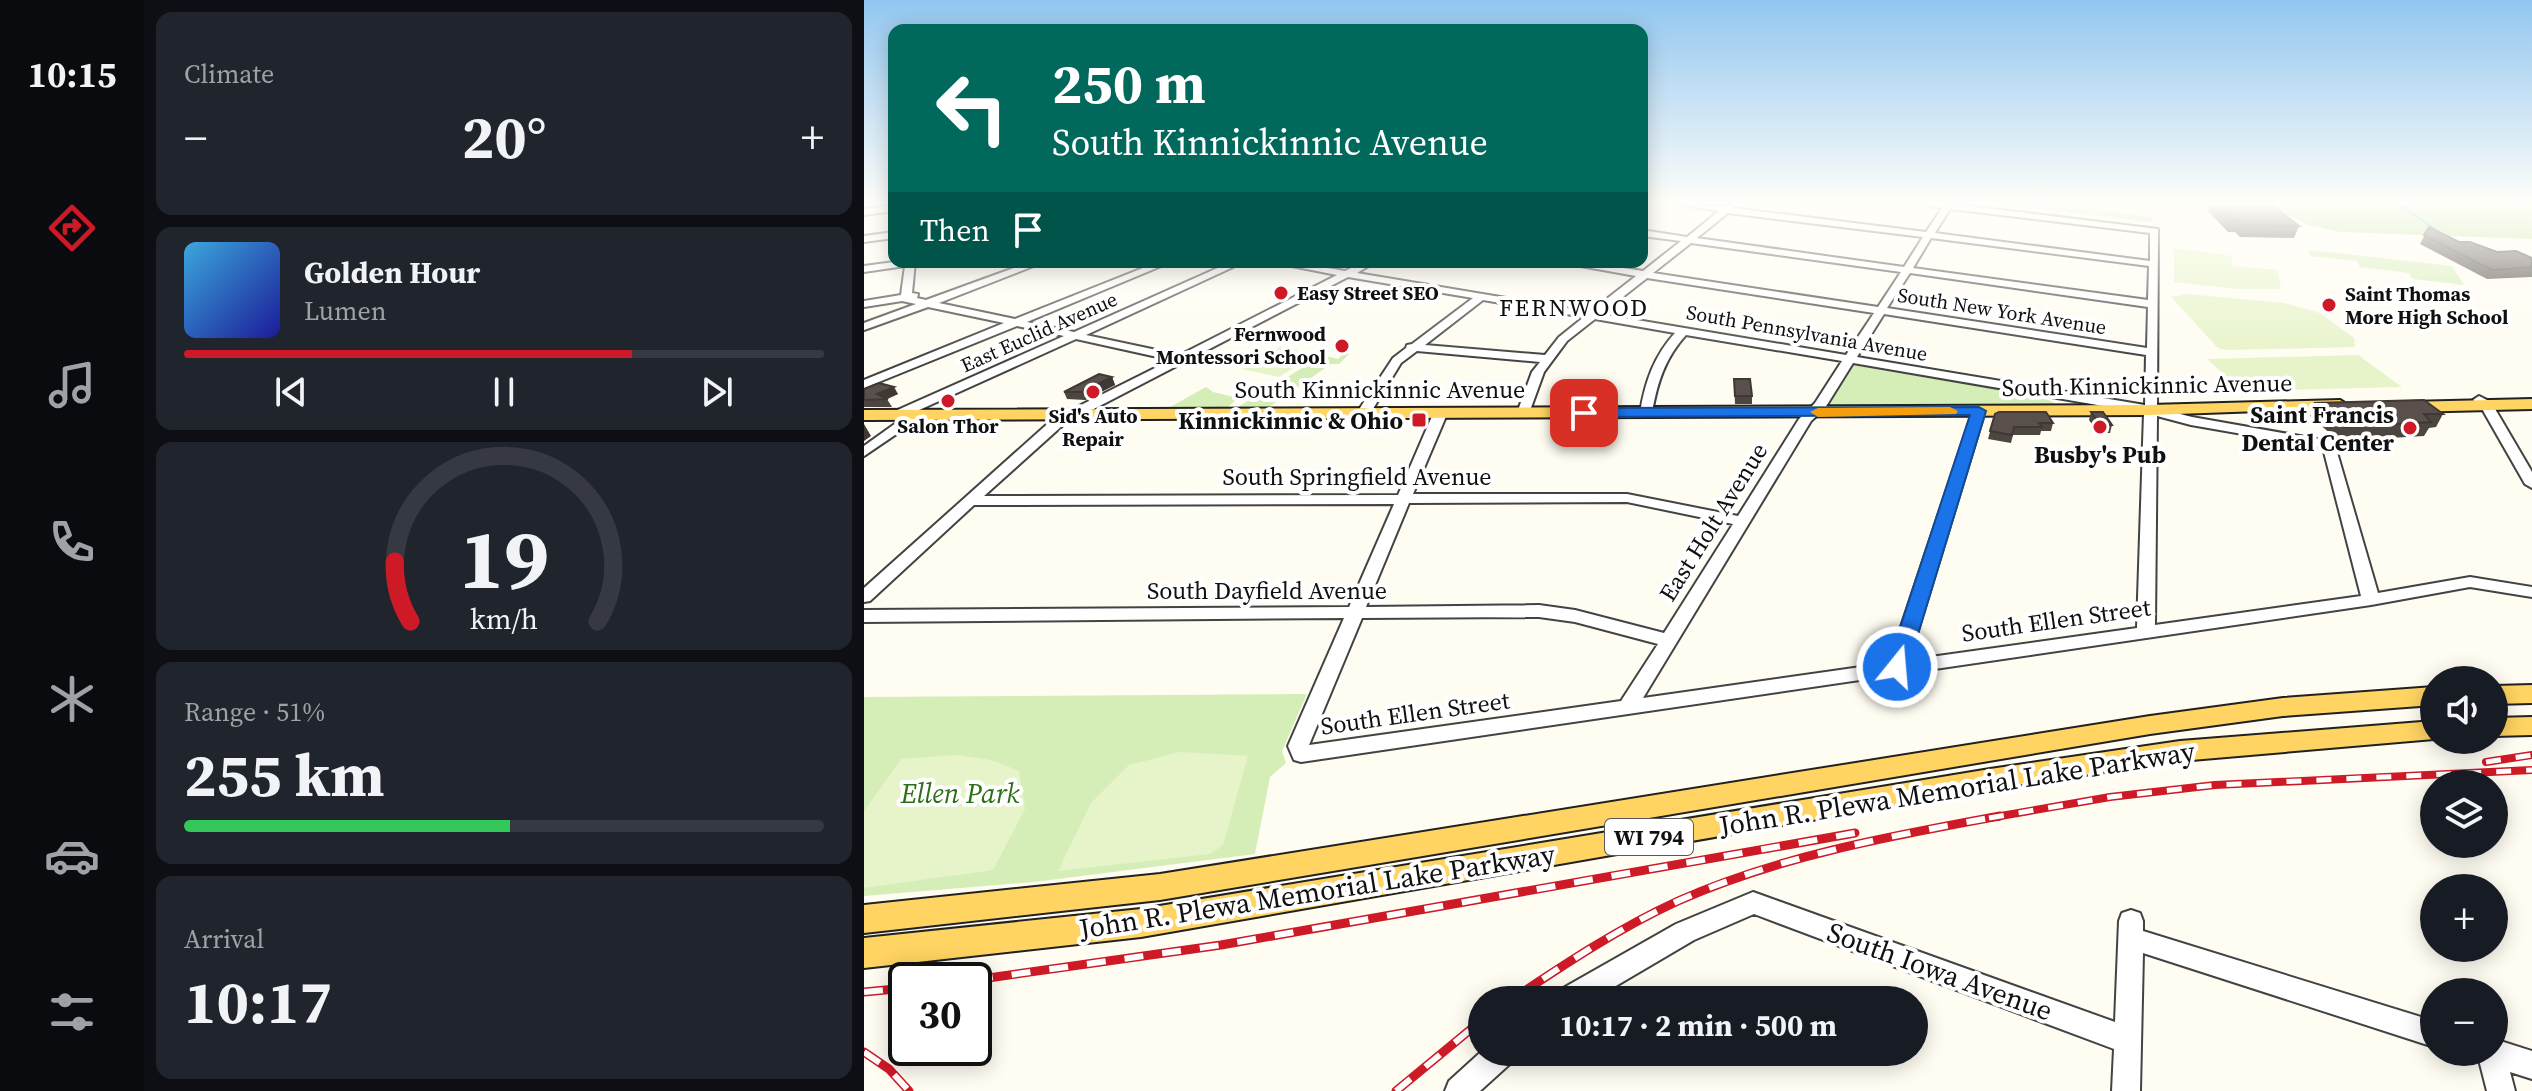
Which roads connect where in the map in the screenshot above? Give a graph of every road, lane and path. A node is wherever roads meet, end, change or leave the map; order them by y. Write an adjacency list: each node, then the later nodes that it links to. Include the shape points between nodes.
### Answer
1 (1670, 255): 18 (street)
2 (1797, 255): 16 (street)
3 (1917, 255): 16 (street, East Holt Avenue)
4 (2081, 255): 6 (street)
5 (2154, 255): 6 (street)
6 (2154, 264): 24 (street)
7 (888, 265): 15 (street)
8 (909, 268): 20 (street)
9 (1022, 268): 19 (street)
10 (1152, 268): 27 (street)
11 (1226, 268): 30 (street, East Euclid Avenue)
12 (1312, 268): 17 (street, South Pennsylvania Avenue)
13 (1358, 268): 17 (street)
14 (1601, 268): 18 (street, South New York Avenue)
15 (864, 269)
16 (1907, 270): 24 (street); 25 (street, East Holt Avenue)
17 (1347, 274): 21 (street, South Pennsylvania Avenue); 33 (street)
18 (1645, 275): 25 (street, South New York Avenue); 26 (street)
19 (970, 287): 20 (street); 23 (street)
20 (906, 297): 22 (street); 23 (street)
21 (1481, 297): 26 (street, South Pennsylvania Avenue); 31 (street)
22 (864, 304)
23 (926, 304): 27 (street); 28 (street)
24 (2152, 304): 32 (street)
25 (1880, 311): 32 (street, South New York Avenue); 35 (street, East Holt Avenue)
26 (1592, 316): 29 (street, South Pennsylvania Avenue); 34 (street)
27 (1015, 325): 30 (street); 36 (street); 37 (street)
28 (864, 327)
29 (1682, 332): 35 (street, South Pennsylvania Avenue); 47 (street, via 1654,370)
30 (1076, 335): 33 (street); 51 (street, East Euclid Avenue)
31 (1411, 347): 34 (street); 48 (street)
32 (2151, 352): 42 (street)
33 (1184, 359): 52 (street)
34 (1546, 359): 46 (street)
35 (1848, 361): 38 (street, South Pennsylvania Avenue); 45 (street, East Holt Avenue)
36 (864, 384)
37 (864, 392)
38 (2048, 394): 42 (street, South Pennsylvania Avenue); 44 (street)
39 (2532, 401): 41 (main road)
40 (2360, 405): 42 (main road, South Kinnickinnic Avenue)
41 (2486, 407): 41 (main road, via 2389,403 2455,406); 54 (street)
42 (2149, 410): 44 (main road, South Kinnickinnic Avenue); 60 (street, South Pennsylvania Avenue, via 2329,445); 63 (street)
43 (1979, 411): 44 (main road, South Kinnickinnic Avenue); 45 (main road, South Kinnickinnic Avenue); 65 (street)
44 (2067, 411)
45 (1812, 412): 47 (main road, South Kinnickinnic Avenue); 57 (street, East Holt Avenue)
46 (1523, 413): 47 (main road, South Kinnickinnic Avenue); 49 (main road, South Kinnickinnic Avenue)
47 (1646, 413)
48 (1363, 414): 49 (main road, South Kinnickinnic Avenue); 52 (main road, South Kinnickinnic Avenue)
49 (1440, 414): 55 (street)
50 (864, 415): 51 (main road, South Kinnickinnic Avenue)
51 (906, 415): 52 (main road, South Kinnickinnic Avenue); 53 (street, East Euclid Avenue)
52 (1074, 415): 56 (street, via 1058,422)
53 (864, 452)
54 (2532, 484)
55 (1405, 500): 56 (street, South Springfield Avenue); 57 (street, South Springfield Avenue, via 1627,498); 61 (street)
56 (969, 501): 59 (street)
57 (1742, 521): 64 (street, East Holt Avenue)
58 (2532, 592): 60 (street, South Ellen Street, via 2470,582)
59 (864, 597)
60 (2371, 600): 63 (street, South Ellen Street)
61 (1356, 614): 62 (street, South Dayfield Avenue); 64 (street, South Dayfield Avenue, via 1560,612); 69 (street, South Ellen Street, via 1298,746 1301,754)
62 (864, 616)
63 (2146, 631): 65 (street, South Ellen Street)
64 (1667, 640): 69 (street, East Holt Avenue)
65 (1897, 667): 69 (street, South Ellen Street)
66 (2532, 694): 67 (main road)
67 (2508, 695)
68 (2420, 697): 73 (main road, John R. Plewa Memorial Lake Parkway / WI 794, via 2165,723 1160,887)
69 (1627, 708)
70 (2532, 726): 71 (main road)
71 (2508, 727)
72 (2420, 731): 74 (main road, John R. Plewa Memorial Lake Parkway / WI 794, via 2180,751 1141,923)
73 (864, 919)
74 (864, 953)
75 (1591, 986): 77 (street, South Iowa Avenue, via 1685,932 1753,903)
76 (2420, 1029): 77 (street, via 2130,929)
77 (2127, 1040): 83 (street)
78 (2508, 1057): 79 (street)
79 (2532, 1065)
80 (1487, 1066): 82 (street)
81 (2495, 1066): 84 (street)
82 (1459, 1091)
83 (2126, 1091)
84 (2501, 1091)

